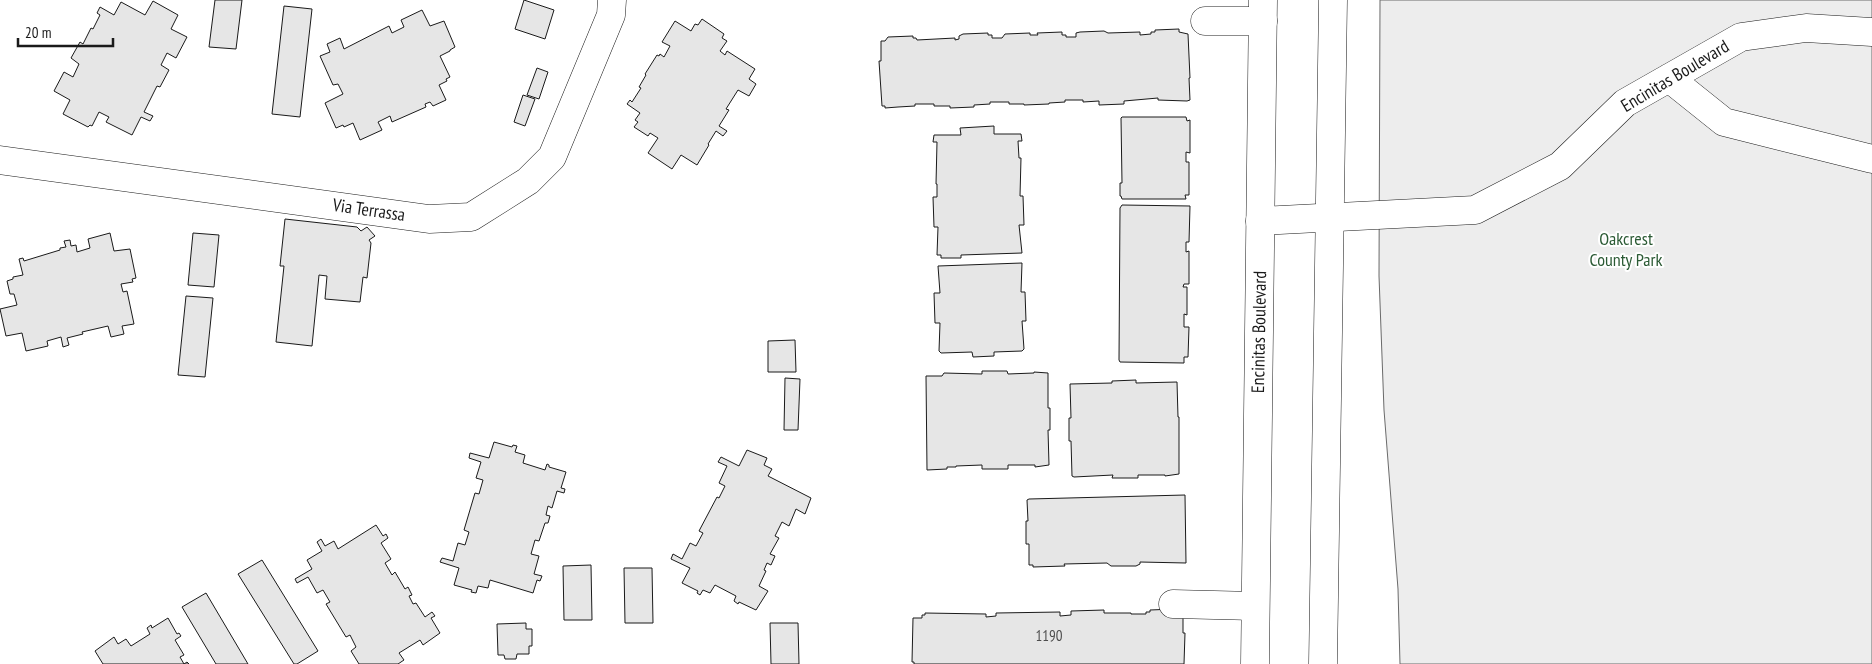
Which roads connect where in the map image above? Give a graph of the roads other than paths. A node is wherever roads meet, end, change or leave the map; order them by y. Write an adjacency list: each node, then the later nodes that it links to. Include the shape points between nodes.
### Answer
1 (612, 0): 8 (street, Via Terrassa, via 612,15 552,157 528,181 471,217 429,219)
2 (1333, 0): 9 (street)
3 (1263, 10): 4 (street); 10 (street, Encinitas Boulevard)
4 (1205, 20)
5 (1872, 32): 6 (street, Encinitas Boulevard, via 1806,28 1741,37)
6 (1669, 78): 7 (street, via 1724,122); 9 (street, Encinitas Boulevard, via 1625,103 1560,166 1475,210)
7 (1872, 159)
8 (0, 160)
9 (1330, 217): 10 (street, Encinitas Boulevard); 14 (street)
10 (1260, 221): 12 (street, Encinitas Boulevard)
11 (1173, 604): 12 (street)
12 (1255, 606): 13 (street, Encinitas Boulevard)
13 (1255, 664)
14 (1323, 664)

